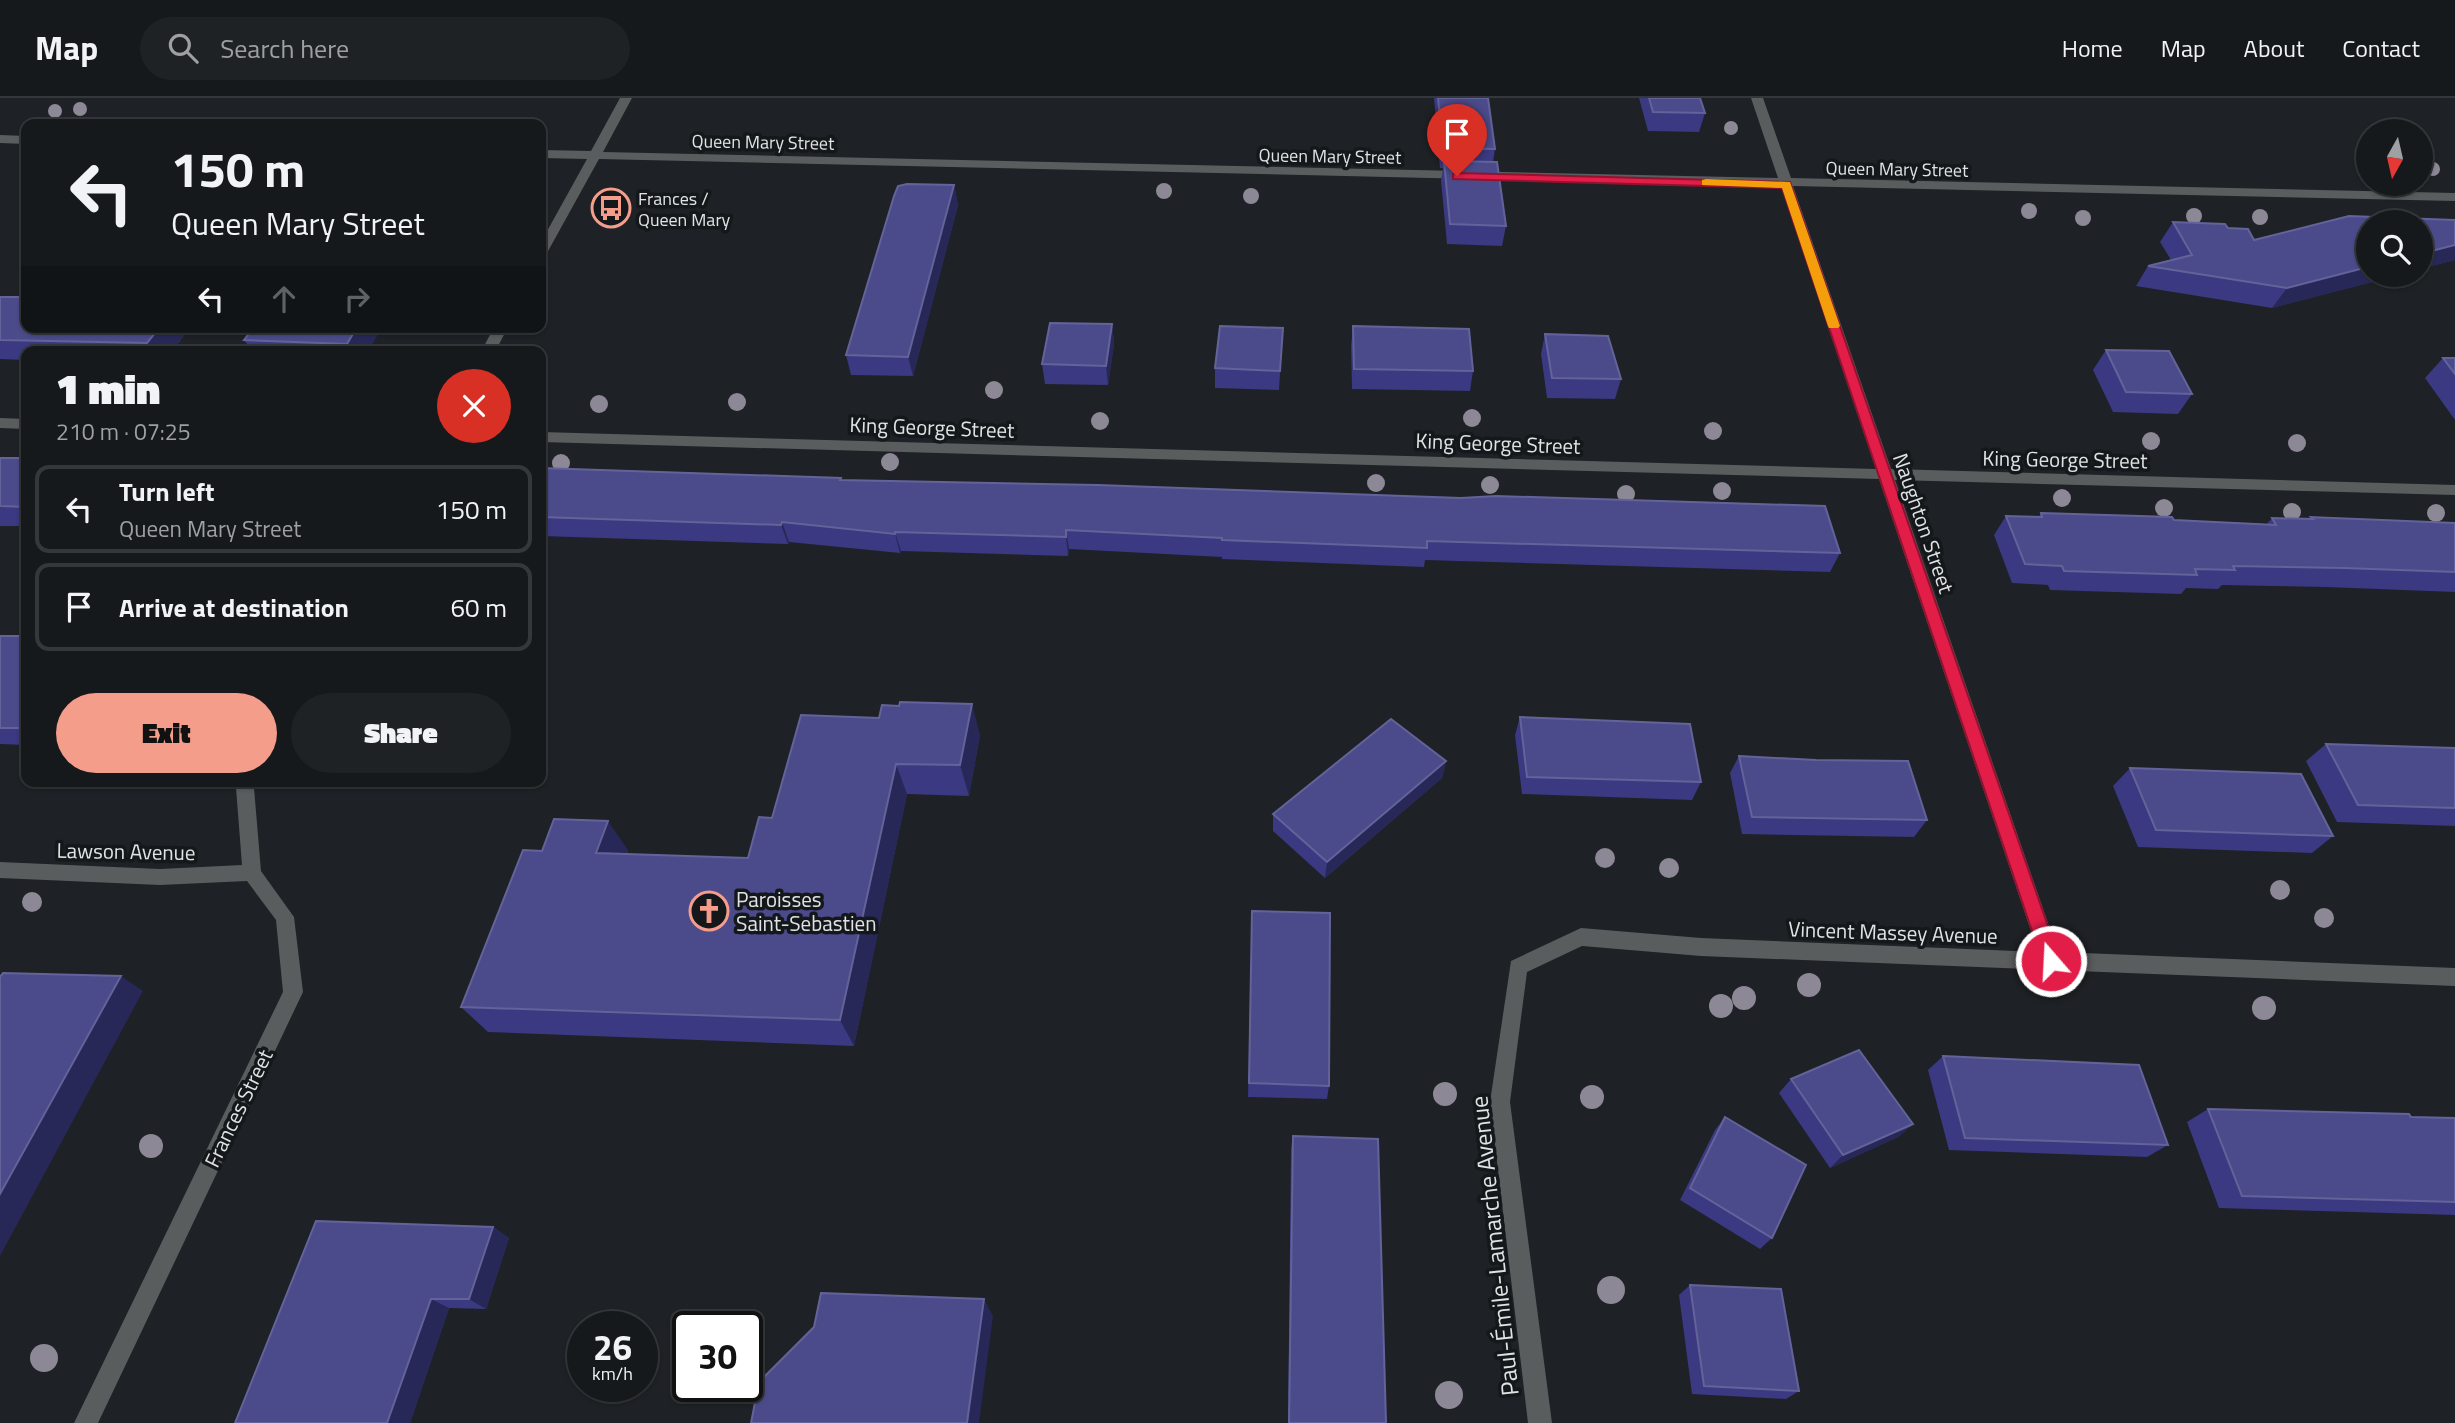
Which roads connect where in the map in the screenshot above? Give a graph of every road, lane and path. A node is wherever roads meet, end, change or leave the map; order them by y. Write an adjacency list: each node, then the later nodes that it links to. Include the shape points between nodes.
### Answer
1 (626, 98): 6 (street)
2 (1757, 98): 7 (street, Naughton Street)
3 (0, 139): 4 (street)
4 (21, 140)
5 (546, 154): 6 (street, Queen Mary Street)
6 (593, 155): 7 (street, Queen Mary Street); 9 (street)
7 (1786, 184): 8 (street, Queen Mary Street); 13 (street, Naughton Street)
8 (2455, 197)
9 (546, 244)
10 (0, 423): 11 (street)
11 (21, 424)
12 (546, 437): 13 (street, King George Street)
13 (1884, 475): 14 (street, King George Street); 19 (street, Naughton Street)
14 (2455, 490)
15 (246, 787): 17 (street)
16 (0, 870): 17 (street, Lawson Avenue, via 160,877)
17 (252, 873): 21 (street, Frances Street, via 285,917 293,992)
18 (1581, 937): 19 (street, Vincent Massey Avenue, via 1701,947); 22 (street, Paul-Émile-Lamarche Avenue, via 1518,967 1500,1102)
19 (2051, 961): 20 (street, Vincent Massey Avenue)
20 (2455, 977)
21 (86, 1423)
22 (1540, 1423)

